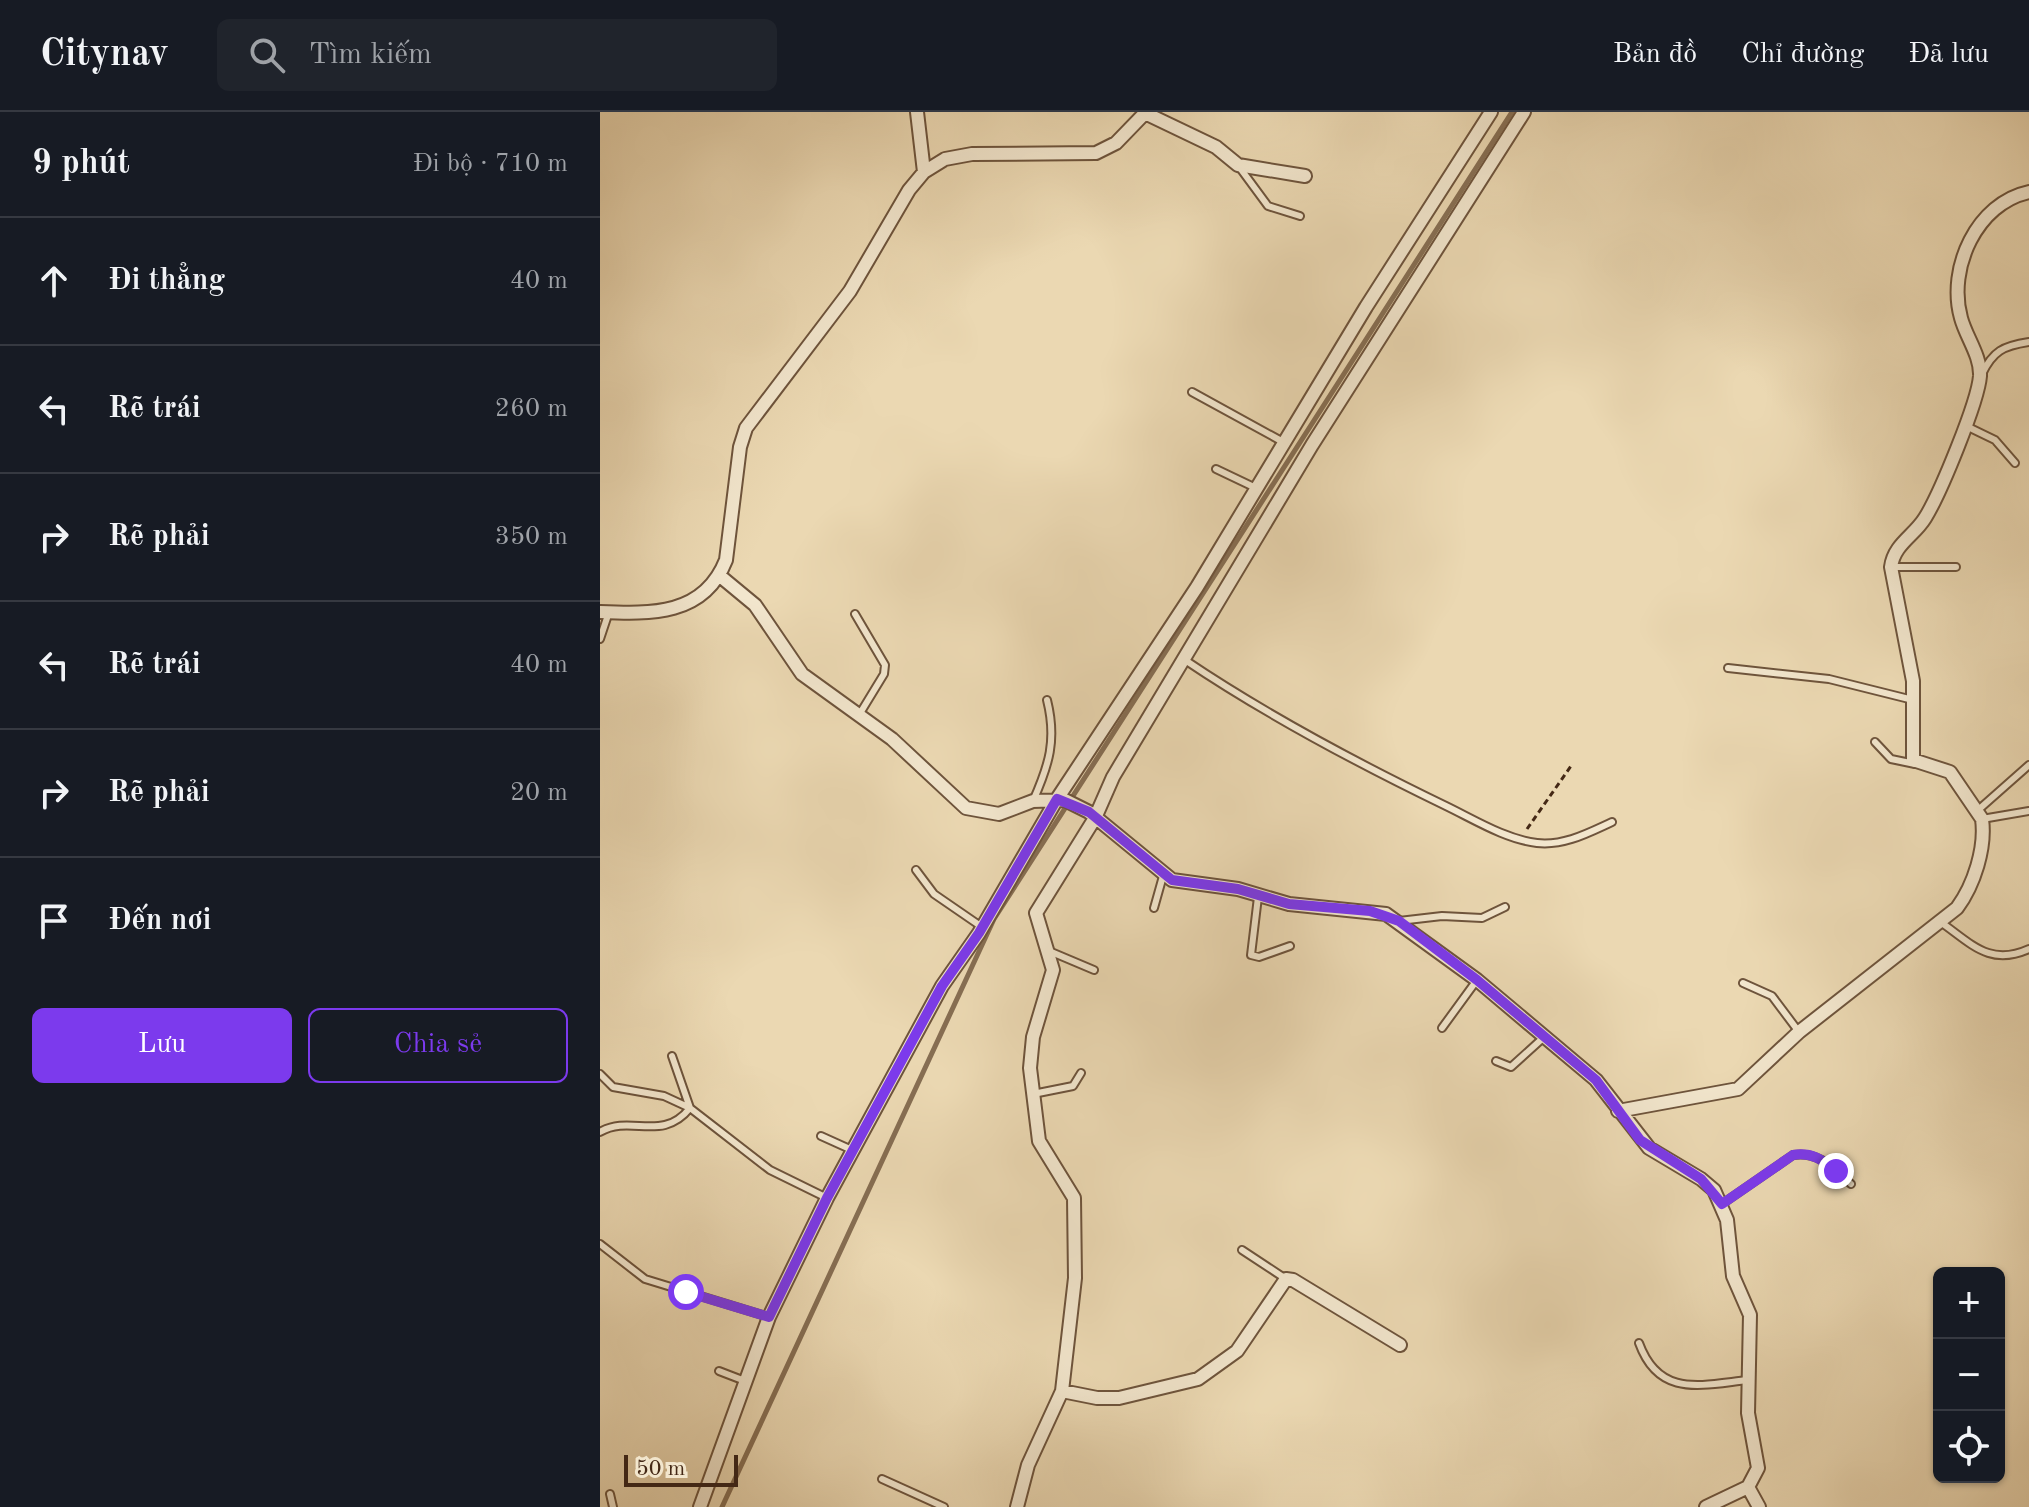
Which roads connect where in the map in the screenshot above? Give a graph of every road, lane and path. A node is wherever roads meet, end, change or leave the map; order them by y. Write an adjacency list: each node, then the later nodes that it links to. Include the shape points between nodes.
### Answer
1 (917, 112): 6 (street)
2 (1491, 112): 14 (street)
3 (1524, 112): 24 (street, via 1312,445)
4 (1146, 113): 5 (street, via 1216,147); 6 (street, via 1116,143 1096,153 972,154 945,159)
5 (1238, 165): 7 (street); 9 (lane, via 1268,206)
6 (924, 172): 20 (street, via 850,291 746,428)
7 (1305, 176)
8 (2029, 192): 11 (street, via 2000,204 1982,222 1960,268 1961,318)
9 (1300, 216)
10 (2029, 342): 11 (lane, via 1992,354)
11 (1980, 377): 13 (street)
12 (1192, 392): 14 (lane)
13 (1964, 425): 15 (lane, via 1995,440); 18 (street, via 1926,518 1896,549)
14 (1285, 443): 17 (street)
15 (2015, 463)
16 (1216, 469): 17 (lane)
17 (1258, 489): 33 (street)
18 (1891, 567): 19 (lane); 27 (street)
19 (1956, 567)
20 (720, 576): 21 (street, via 688,605 646,614); 28 (street, via 755,605 802,674)
21 (605, 612): 23 (lane)
22 (855, 614): 28 (lane, via 885,665)
23 (600, 639)
24 (1185, 660): 36 (street); 39 (lane, via 1241,698 1415,791)
25 (1728, 668): 27 (lane, via 1829,679)
26 (1047, 700): 34 (lane, via 1053,750)
27 (1913, 700): 30 (street, via 1911,753)
28 (859, 715): 34 (street, via 903,747 966,808 999,814)
29 (1875, 742): 30 (lane, via 1891,759)
30 (1919, 764): 37 (street, via 1950,772)
31 (2029, 765): 37 (lane)
32 (1571, 766): 39 (path)
33 (1061, 800): 34 (street); 36 (street); 47 (street)
34 (1033, 801)
35 (2029, 811): 37 (lane)
36 (1092, 815): 41 (street); 50 (street, via 1038,903 1036,922)
37 (1980, 815): 46 (street, via 1975,875 1957,908)
38 (1612, 822): 39 (lane, via 1560,843)
39 (1520, 839)
40 (916, 870): 47 (lane, via 934,894)
41 (1163, 876): 42 (street); 44 (lane)
42 (1258, 897): 45 (street, via 1370,911); 48 (lane, via 1251,955)
43 (1505, 907): 45 (lane, via 1482,918)
44 (1154, 908)
45 (1399, 921): 52 (street)
46 (1939, 921): 49 (lane, via 1986,953 2006,958); 55 (street)
47 (980, 930): 66 (street, via 942,986)
48 (1290, 946)
49 (2029, 949)
50 (1049, 951): 51 (lane); 61 (street, via 1051,982 1030,1052)
51 (1094, 970)
52 (1477, 980): 54 (lane); 56 (street)
53 (1743, 983): 55 (lane, via 1772,996)
54 (1442, 1028)
55 (1799, 1032): 63 (street, via 1738,1089)
56 (1543, 1038): 58 (lane, via 1511,1067); 63 (street, via 1596,1080)
57 (672, 1056): 62 (lane)
58 (1496, 1061)
59 (1081, 1073): 61 (lane, via 1073,1086)
60 (600, 1074): 62 (lane, via 613,1087 664,1096)
61 (1033, 1094): 79 (street, via 1039,1141 1074,1198 1074,1295)
62 (690, 1108): 64 (lane, via 671,1125 615,1126); 68 (lane, via 770,1170)
63 (1618, 1111): 69 (street, via 1640,1140 1701,1179)
64 (600, 1132)
65 (821, 1136): 66 (lane)
66 (852, 1150): 68 (street)
67 (1851, 1184): 69 (lane, via 1820,1158 1793,1155)
68 (827, 1198): 73 (street)
69 (1722, 1204): 77 (street, via 1730,1265 1750,1315)
70 (600, 1244): 73 (lane, via 645,1279)
71 (1242, 1250): 72 (lane)
72 (1286, 1279): 75 (street); 79 (street, via 1237,1351 1198,1379 1119,1398)
73 (769, 1317): 78 (street)
74 (1639, 1343): 77 (lane, via 1647,1365 1673,1382 1693,1386)
75 (1400, 1345)
76 (719, 1371): 78 (lane)
77 (1748, 1380): 81 (street, via 1758,1468)
78 (748, 1382): 85 (street)
79 (1062, 1391): 87 (street, via 1028,1465)
80 (882, 1479): 86 (lane)
81 (1748, 1487): 83 (street); 88 (street)
82 (610, 1494): 84 (lane)
83 (1712, 1506)
84 (613, 1507)
85 (700, 1507)
86 (944, 1507)
87 (1017, 1507)
88 (1759, 1507)

